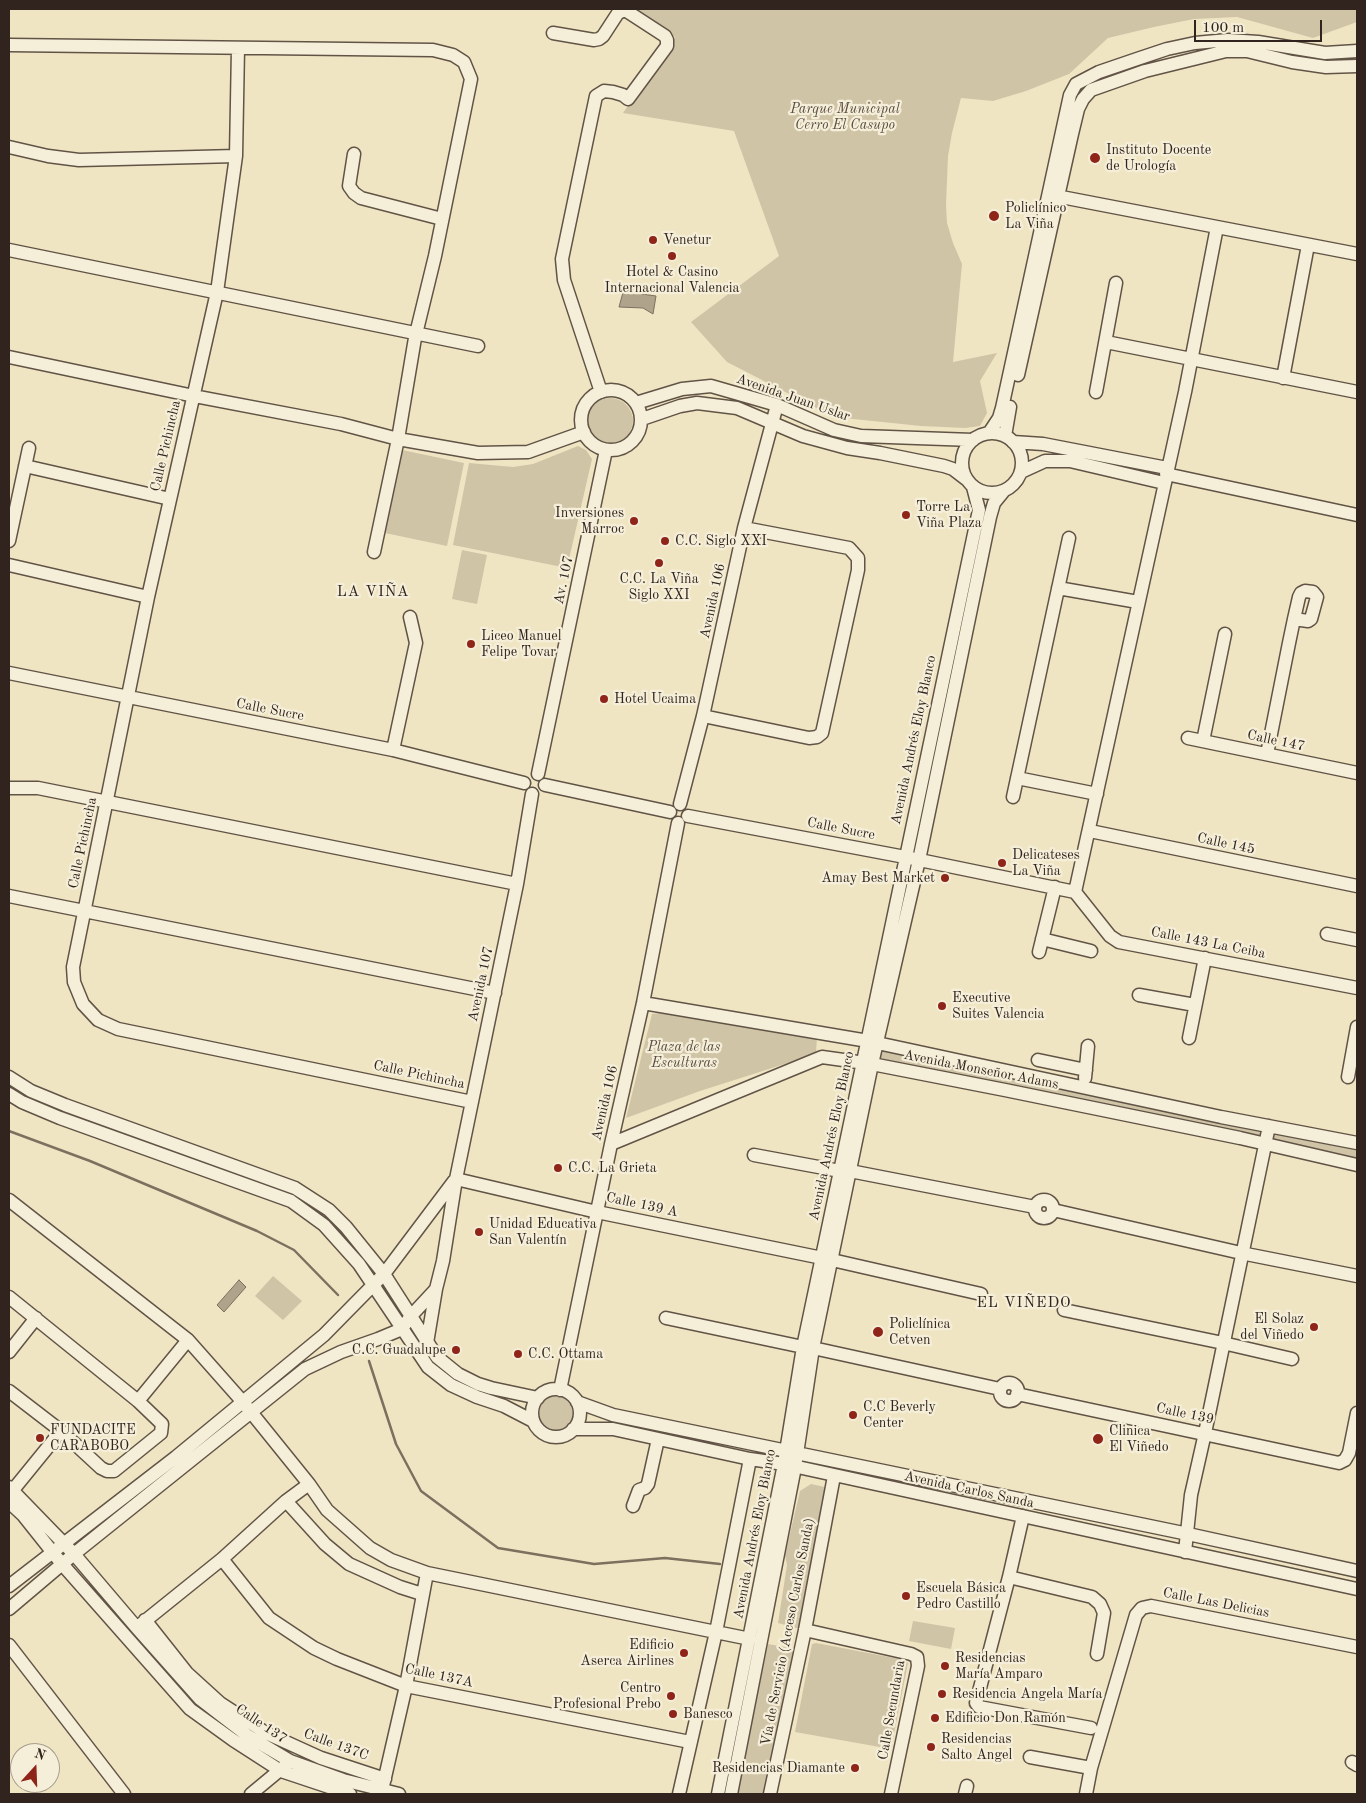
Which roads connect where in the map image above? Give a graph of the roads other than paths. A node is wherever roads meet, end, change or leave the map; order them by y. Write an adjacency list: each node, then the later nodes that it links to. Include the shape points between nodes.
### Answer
1 (553, 34): 23 (street, via 599,39 618,12 625,10 667,40 667,46 628,99 604,91 596,96 562,259 564,280)
2 (9, 44): 3 (street)
3 (238, 48): 8 (street, Calle Pichincha); 10 (street, via 433,50 464,62 471,79)
4 (1357, 52): 9 (street, via 1325,53 1228,40 1168,49 1099,72 1076,84 1070,95)
5 (1357, 66): 9 (street, via 1326,67 1247,51 1226,51 1144,71 1091,90 1078,109)
6 (9, 147): 8 (street, via 79,160)
7 (354, 154): 10 (street, via 349,186 354,194)
8 (236, 156): 16 (street, Calle Pichincha)
9 (1053, 195): 11 (street); 32 (street, via 1002,408); 34 (street, via 1009,411)
10 (442, 219): 17 (street)
11 (1217, 227): 12 (street); 21 (street)
12 (1308, 245): 14 (street); 22 (street)
13 (9, 250): 16 (street)
14 (1357, 254)
15 (1116, 284): 18 (street)
16 (217, 292): 17 (street); 26 (street, Calle Pichincha)
17 (416, 333): 19 (street); 33 (street)
18 (1106, 342): 21 (street); 24 (street)
19 (478, 346)
20 (9, 356): 26 (street)
21 (1191, 360): 22 (street); 40 (street)
22 (1283, 378): 25 (street)
23 (601, 392): 27 (street, via 620,392); 31 (street, via 584,408 581,424)
24 (1096, 392)
25 (1357, 392)
26 (194, 396): 33 (street); 43 (street, Calle Pichincha)
27 (636, 403): 28 (street, Avenida Juan Uslar, via 682,389 711,386); 29 (street)
28 (777, 405): 30 (street, Avenida 106); 35 (street, Avenida Juan Uslar, via 834,430 861,436)
29 (642, 419): 30 (street, Avenida Juan Uslar, via 697,402 737,408); 37 (street, via 636,438 629,445)
30 (771, 421): 41 (street, Avenida Juan Uslar, via 828,443 944,466); 45 (street, Avenida 106)
31 (584, 432): 33 (street, via 528,452 478,453); 37 (street, via 594,444)
32 (989, 433): 34 (street); 35 (street)
33 (398, 438): 48 (street)
34 (1009, 439): 39 (street, via 1022,456); 40 (street, via 1043,444)
35 (973, 440): 41 (street, via 962,458 962,469)
36 (29, 448): 38 (street)
37 (606, 450): 64 (street, Av. 107)
38 (25, 466): 43 (street); 47 (street)
39 (1021, 472): 40 (street, via 1045,461 1070,461); 42 (street, via 1016,482)
40 (1166, 475): 44 (street); 52 (street)
41 (969, 483): 42 (street, via 990,494); 76 (street, Avenida Andrés Eloy Blanco, via 979,510)
42 (1003, 492): 77 (street, Avenida Andrés Eloy Blanco, via 994,503 987,533)
43 (170, 498): 51 (street, Calle Pichincha)
44 (1357, 515)
45 (744, 528): 58 (street, Avenida 106); 58 (street, via 850,548 858,558 858,570 822,732 817,737)
46 (1068, 538): 50 (street)
47 (9, 541)
48 (374, 552)
49 (9, 565): 51 (street)
50 (1058, 588): 52 (street); 65 (street)
51 (148, 597): 57 (street, Calle Pichincha)
52 (1138, 602): 70 (street)
53 (410, 618): 61 (street, via 416,643)
54 (1294, 618): 62 (street)
55 (1226, 634): 60 (street)
56 (9, 673): 57 (street, Calle Sucre)
57 (128, 698): 61 (street, Calle Sucre); 72 (street, Calle Pichincha)
58 (703, 716): 73 (street, Avenida 106)
59 (1188, 738): 60 (street, Calle 147)
60 (1203, 741): 62 (street, Calle 147)
61 (393, 750): 66 (street, Calle Sucre)
62 (1267, 754): 63 (street, Calle 147)
63 (1357, 773)
64 (538, 774): 66 (street, via 530,774); 67 (street)
65 (1018, 778): 70 (street); 71 (street)
66 (524, 783): 69 (street)
67 (545, 785): 69 (street, via 539,794); 73 (street)
68 (9, 788): 72 (street, via 38,788)
69 (532, 794): 78 (street, Avenida 107)
70 (1097, 794): 75 (street)
71 (1013, 797)
72 (106, 802): 78 (street); 83 (street, Calle Pichincha)
73 (675, 808): 74 (street, via 673,820)
74 (683, 820): 76 (street, Calle Sucre); 93 (street, Avenida 106)
75 (1090, 831): 79 (street, Calle 145); 81 (street)
76 (905, 857): 77 (street, Calle Sucre); 98 (street, Avenida Andrés Eloy Blanco)
77 (919, 860): 80 (street, Calle Sucre); 98 (street, Avenida Andrés Eloy Blanco)
78 (517, 884): 91 (street, Avenida 107)
79 (1357, 886)
80 (1055, 887): 81 (street, Calle Sucre); 85 (street)
81 (1075, 892): 89 (street, Calle 143 La Ceiba, via 1110,936 1119,942)
82 (9, 896): 83 (street)
83 (84, 910): 91 (street); 108 (street, Calle Pichincha, via 73,967 74,982 83,1004 98,1020 118,1029)
84 (1327, 934): 86 (street)
85 (1042, 939): 87 (street); 88 (street)
86 (1357, 940)
87 (1091, 951)
88 (1039, 952)
89 (1205, 958): 90 (street, Calle 143 La Ceiba); 94 (street)
90 (1357, 988)
91 (494, 993): 108 (street, Avenida 107)
92 (1139, 995): 94 (street)
93 (643, 1003): 96 (street, Avenida Monseñor Adams); 111 (street, Avenida 106)
94 (1195, 1005): 97 (street)
95 (1357, 1027): 105 (street)
96 (838, 1036): 98 (street, Avenida Monseñor Adams); 100 (street, via 830,1040 829,1047 829,1052)
97 (1189, 1038)
98 (872, 1042): 102 (street, Avenida Andrés Eloy Blanco); 106 (street, Avenida Monseñor Adams)
99 (1088, 1046): 103 (street)
100 (837, 1058): 102 (street, Avenida Monseñor Adams); 111 (street, Avenida Monseñor Adams, via 822,1057)
101 (1038, 1060): 103 (street)
102 (867, 1063): 112 (street, Avenida Monseñor Adams); 115 (street, Avenida Andrés Eloy Blanco)
103 (1086, 1070): 106 (street)
104 (9, 1077): 116 (street, via 30,1091 65,1105)
105 (1348, 1077)
106 (1084, 1088): 109 (street, Avenida Monseñor Adams)
107 (9, 1094): 118 (street, via 60,1118)
108 (472, 1102): 117 (street, Avenida 107)
109 (1269, 1126): 110 (street, Avenida Monseñor Adams); 112 (street)
110 (1357, 1143)
111 (611, 1144): 120 (street, Avenida 106)
112 (1265, 1145): 114 (street, Avenida Monseñor Adams); 121 (street)
113 (754, 1156): 115 (street)
114 (1357, 1165)
115 (845, 1171): 121 (street, via 1035,1207 1042,1218 1048,1217 1053,1210); 122 (street, Avenida Andrés Eloy Blanco)
116 (260, 1175): 118 (street); 123 (street, via 295,1188 329,1210)
117 (456, 1179): 120 (street, Calle 139 A); 123 (street); 126 (street, Avenida 107)
118 (256, 1188): 125 (street, via 291,1201 324,1224 359,1264)
119 (9, 1200): 134 (street)
120 (597, 1212): 122 (street, Calle 139 A); 140 (street, Avenida 106)
121 (1241, 1253): 124 (street); 136 (street)
122 (827, 1259): 127 (street, Calle 139 A); 137 (street, Avenida Andrés Eloy Blanco)
123 (384, 1274): 125 (street); 130 (street)
124 (1357, 1276)
125 (372, 1285): 133 (street); 144 (street, via 324,1334)
126 (436, 1289): 130 (street); 135 (street, Avenida 107)
127 (981, 1294)
128 (9, 1297): 131 (street)
129 (1064, 1310): 136 (street)
130 (410, 1317): 133 (street); 135 (street)
131 (36, 1318): 138 (street); 143 (street)
132 (666, 1318): 137 (street)
133 (402, 1329): 146 (street, via 306,1369); 148 (street, via 428,1367 451,1385)
134 (188, 1340): 143 (street); 144 (street)
135 (427, 1343): 142 (street, via 458,1374 478,1384)
136 (1223, 1343): 139 (street); 151 (street)
137 (808, 1348): 151 (street, Calle 139, via 1000,1389 1002,1397 1007,1400 1017,1394); 153 (street, Avenida Andrés Eloy Blanco)
138 (9, 1352)
139 (1292, 1359)
140 (560, 1390): 142 (street, via 548,1391); 145 (street, via 573,1396)
141 (9, 1391): 150 (street)
142 (538, 1398): 148 (street, via 532,1411)
143 (138, 1400): 150 (street, via 162,1424 161,1433 114,1471 101,1468)
144 (242, 1401): 146 (street); 163 (street, via 176,1457)
145 (577, 1402): 149 (street, via 580,1413); 153 (street, Avenida Carlos Sanda, via 603,1412)
146 (251, 1412): 157 (street); 166 (street)
147 (1357, 1412): 151 (street, Calle 139, via 1349,1454 1339,1463)
148 (533, 1421): 149 (street, via 549,1436 560,1437)
149 (574, 1429): 152 (street, Avenida Carlos Sanda, via 613,1429)
150 (61, 1431): 158 (street)
151 (1205, 1433): 162 (street, via 1191,1495)
152 (658, 1439): 154 (street, Avenida Carlos Sanda); 160 (street, via 648,1484 639,1490)
153 (792, 1452): 155 (street, Avenida Andrés Eloy Blanco); 162 (street, Avenida Carlos Sanda)
154 (750, 1459): 155 (street, Avenida Carlos Sanda); 178 (street)
155 (790, 1466): 156 (street, Avenida Carlos Sanda); 179 (street, Avenida Andrés Eloy Blanco); 196 (street, Avenida Andrés Eloy Blanco)
156 (834, 1476): 161 (street, Avenida Carlos Sanda); 177 (street, Vía de Servicio (Acceso Carlos Sanda))
157 (309, 1484): 159 (street); 170 (street, via 327,1510 370,1548 391,1560)
158 (10, 1493): 163 (street, Calle 137); 164 (street)
159 (286, 1501): 167 (street); 174 (street, via 325,1544 349,1564)
160 (634, 1506)
161 (1023, 1516): 165 (street, Avenida Carlos Sanda); 171 (street)
162 (1188, 1534): 165 (street); 169 (street, Avenida Carlos Sanda)
163 (64, 1542): 164 (street); 166 (street, Calle 137)
164 (53, 1552): 168 (street); 172 (street)
165 (1185, 1552): 173 (street, Avenida Carlos Sanda)
166 (74, 1554): 168 (street); 176 (street, Calle 137)
167 (222, 1559): 176 (street); 183 (street, Calle 137A, via 269,1618 314,1648)
168 (62, 1564): 175 (street); 187 (street, via 190,1709 233,1740)
169 (1357, 1571)
170 (427, 1573): 174 (street); 178 (street)
171 (1009, 1576): 182 (street, via 1092,1597 1100,1604 1104,1613); 184 (street, via 976,1703 979,1707)
172 (9, 1586)
173 (1357, 1589)
174 (422, 1594): 183 (street)
175 (9, 1609)
176 (141, 1624): 187 (street, Calle 137, via 200,1699); 189 (street, Calle 137C, via 186,1673 220,1703 266,1733)
177 (805, 1630): 197 (street, Vía de Servicio (Acceso Carlos Sanda)); 198 (street, Calle Secundaria, via 917,1657 918,1666)
178 (716, 1632): 179 (street); 185 (street)
179 (750, 1639): 195 (street, Avenida Andrés Eloy Blanco)
180 (9, 1645): 190 (street)
181 (1357, 1647): 188 (street, Calle Las Delicias, via 1151,1606 1142,1608 1136,1615)
182 (1097, 1654)
183 (406, 1686): 185 (street, Calle 137A); 189 (street)
184 (1091, 1728)
185 (690, 1742): 194 (street)
186 (1030, 1757): 188 (street)
187 (285, 1766): 189 (street, Calle 137, via 343,1780); 191 (street); 192 (street)
188 (1091, 1768): 199 (street, Calle Las Delicias)
189 (383, 1785): 193 (street, Calle 137)
190 (124, 1794)
191 (251, 1794)
192 (350, 1794)
193 (399, 1794)
194 (679, 1794)
195 (718, 1794)
196 (731, 1794)
197 (770, 1794)
198 (891, 1794)
199 (1086, 1794)

